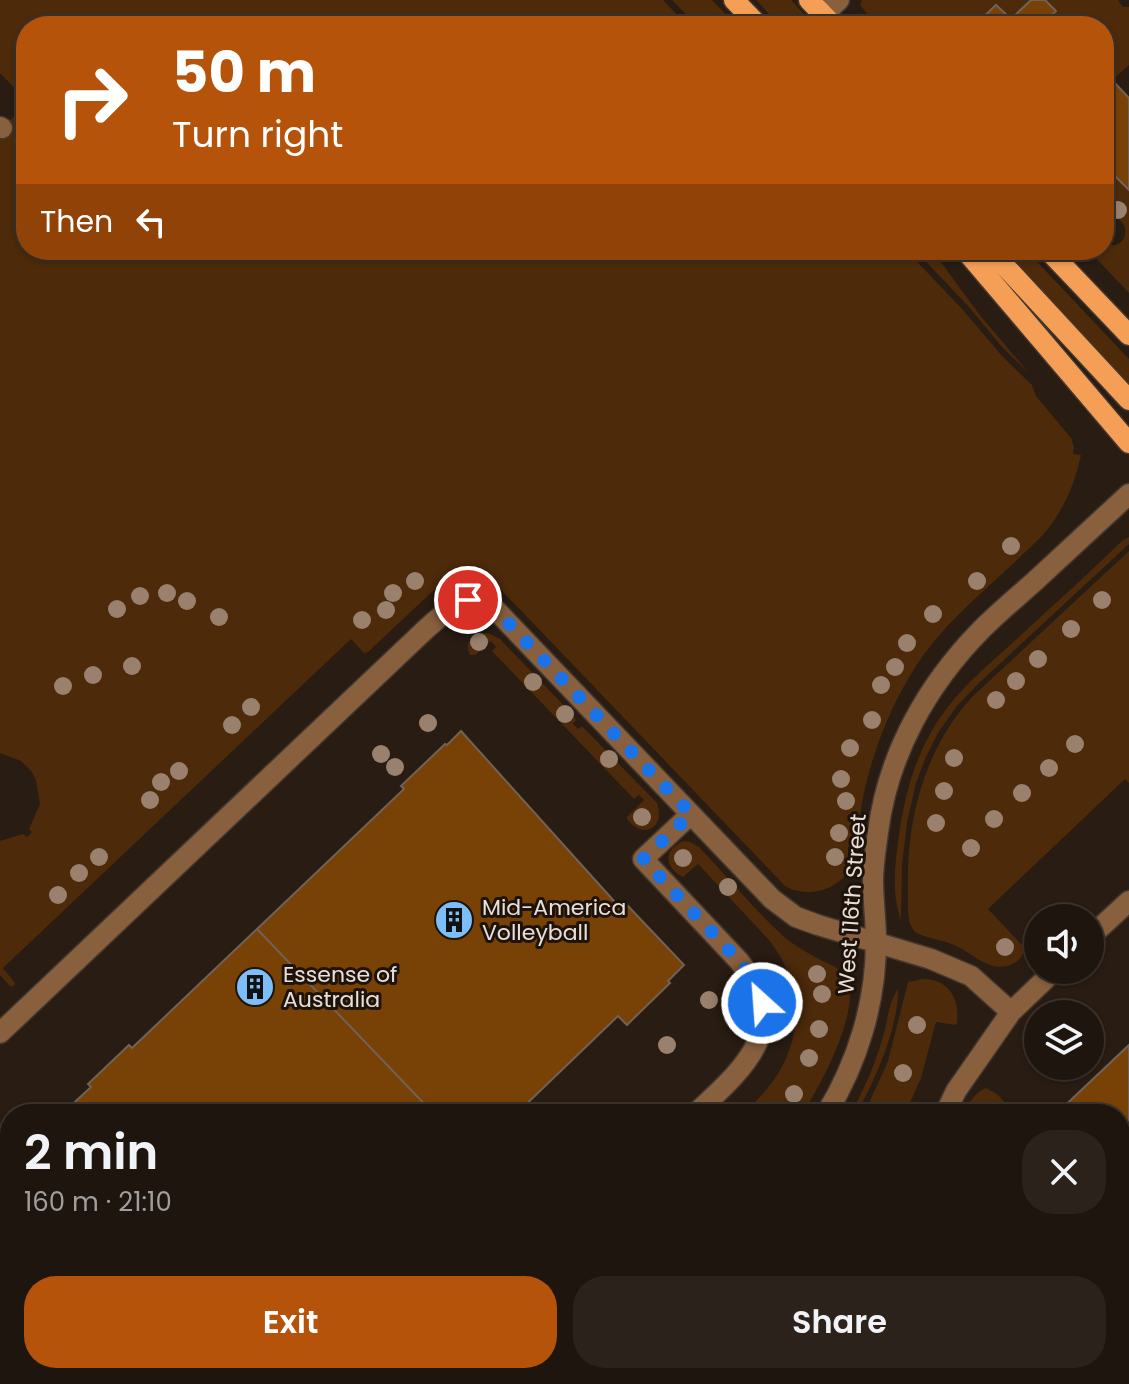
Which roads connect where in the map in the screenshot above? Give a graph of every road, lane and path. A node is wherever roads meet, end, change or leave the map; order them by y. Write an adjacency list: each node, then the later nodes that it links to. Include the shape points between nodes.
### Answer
1 (734, 0): 4 (main road)
2 (839, 0): 3 (street)
3 (822, 14)
4 (749, 16)
5 (973, 260): 10 (main road)
6 (999, 260): 9 (main road)
7 (1058, 260): 8 (main road)
8 (1129, 335)
9 (1129, 400)
10 (1129, 443)
11 (1129, 494): 15 (street, West 116th Street, via 982,630 923,703 900,746 878,828 873,879)
12 (691, 814): 15 (street, via 796,917); 18 (street, via 492,606 468,600 426,629); 19 (street, via 643,859 752,977 763,1021 751,1056)
13 (1129, 901): 14 (street)
14 (1104, 924)
15 (876, 943): 17 (street, via 971,976); 20 (street, West 116th Street, via 864,1029)
16 (1040, 984): 17 (street)
17 (1011, 1012): 21 (street)
18 (0, 1033)
19 (706, 1104)
20 (832, 1104)
21 (950, 1104)

